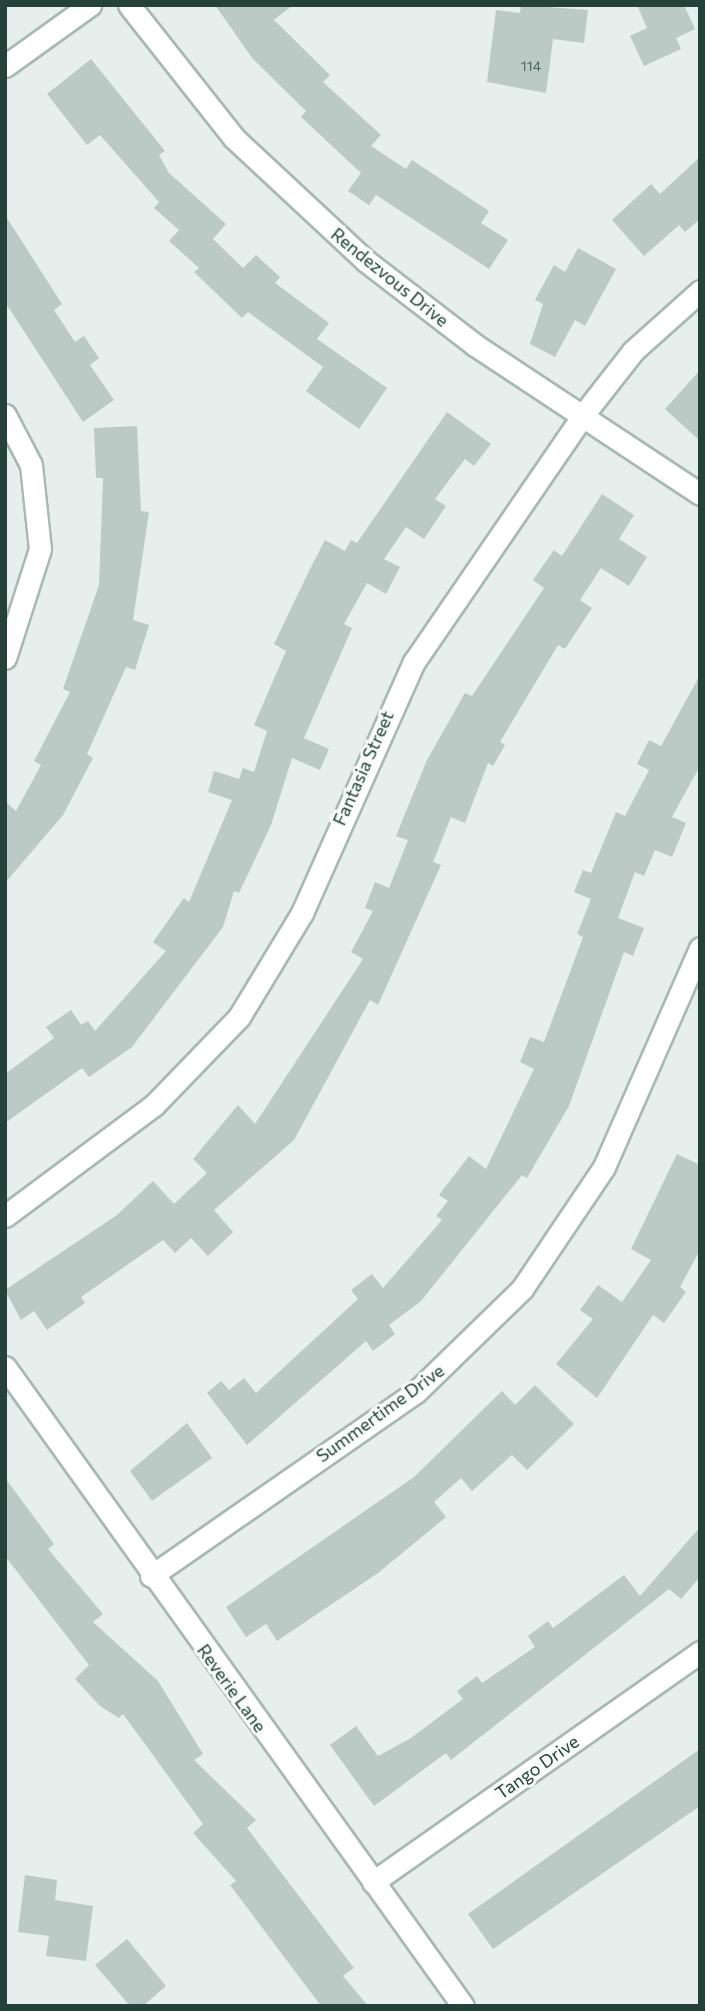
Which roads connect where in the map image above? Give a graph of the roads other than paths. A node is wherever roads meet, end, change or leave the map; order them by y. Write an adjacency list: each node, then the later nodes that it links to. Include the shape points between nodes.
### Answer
1 (90, 5): 3 (street)
2 (129, 5): 6 (street, Rendezvous Drive, via 234,138 366,261 475,345)
3 (5, 66)
4 (700, 291): 6 (street, Fantasia Street, via 633,351)
5 (5, 415): 8 (street, via 31,466 40,535 32,590)
6 (583, 415): 7 (street, Rendezvous Drive); 10 (street, Fantasia Street, via 414,662 302,914 239,1017 154,1105)
7 (700, 494)
8 (5, 658)
9 (700, 948): 12 (street, Summertime Drive, via 604,1167 522,1289 415,1392)
10 (5, 1216)
11 (5, 1367): 12 (street, Reverie Lane)
12 (151, 1576): 14 (street, Reverie Lane)
13 (700, 1652): 14 (street, Tango Drive)
14 (373, 1882): 15 (street, Reverie Lane)
15 (463, 2006)

